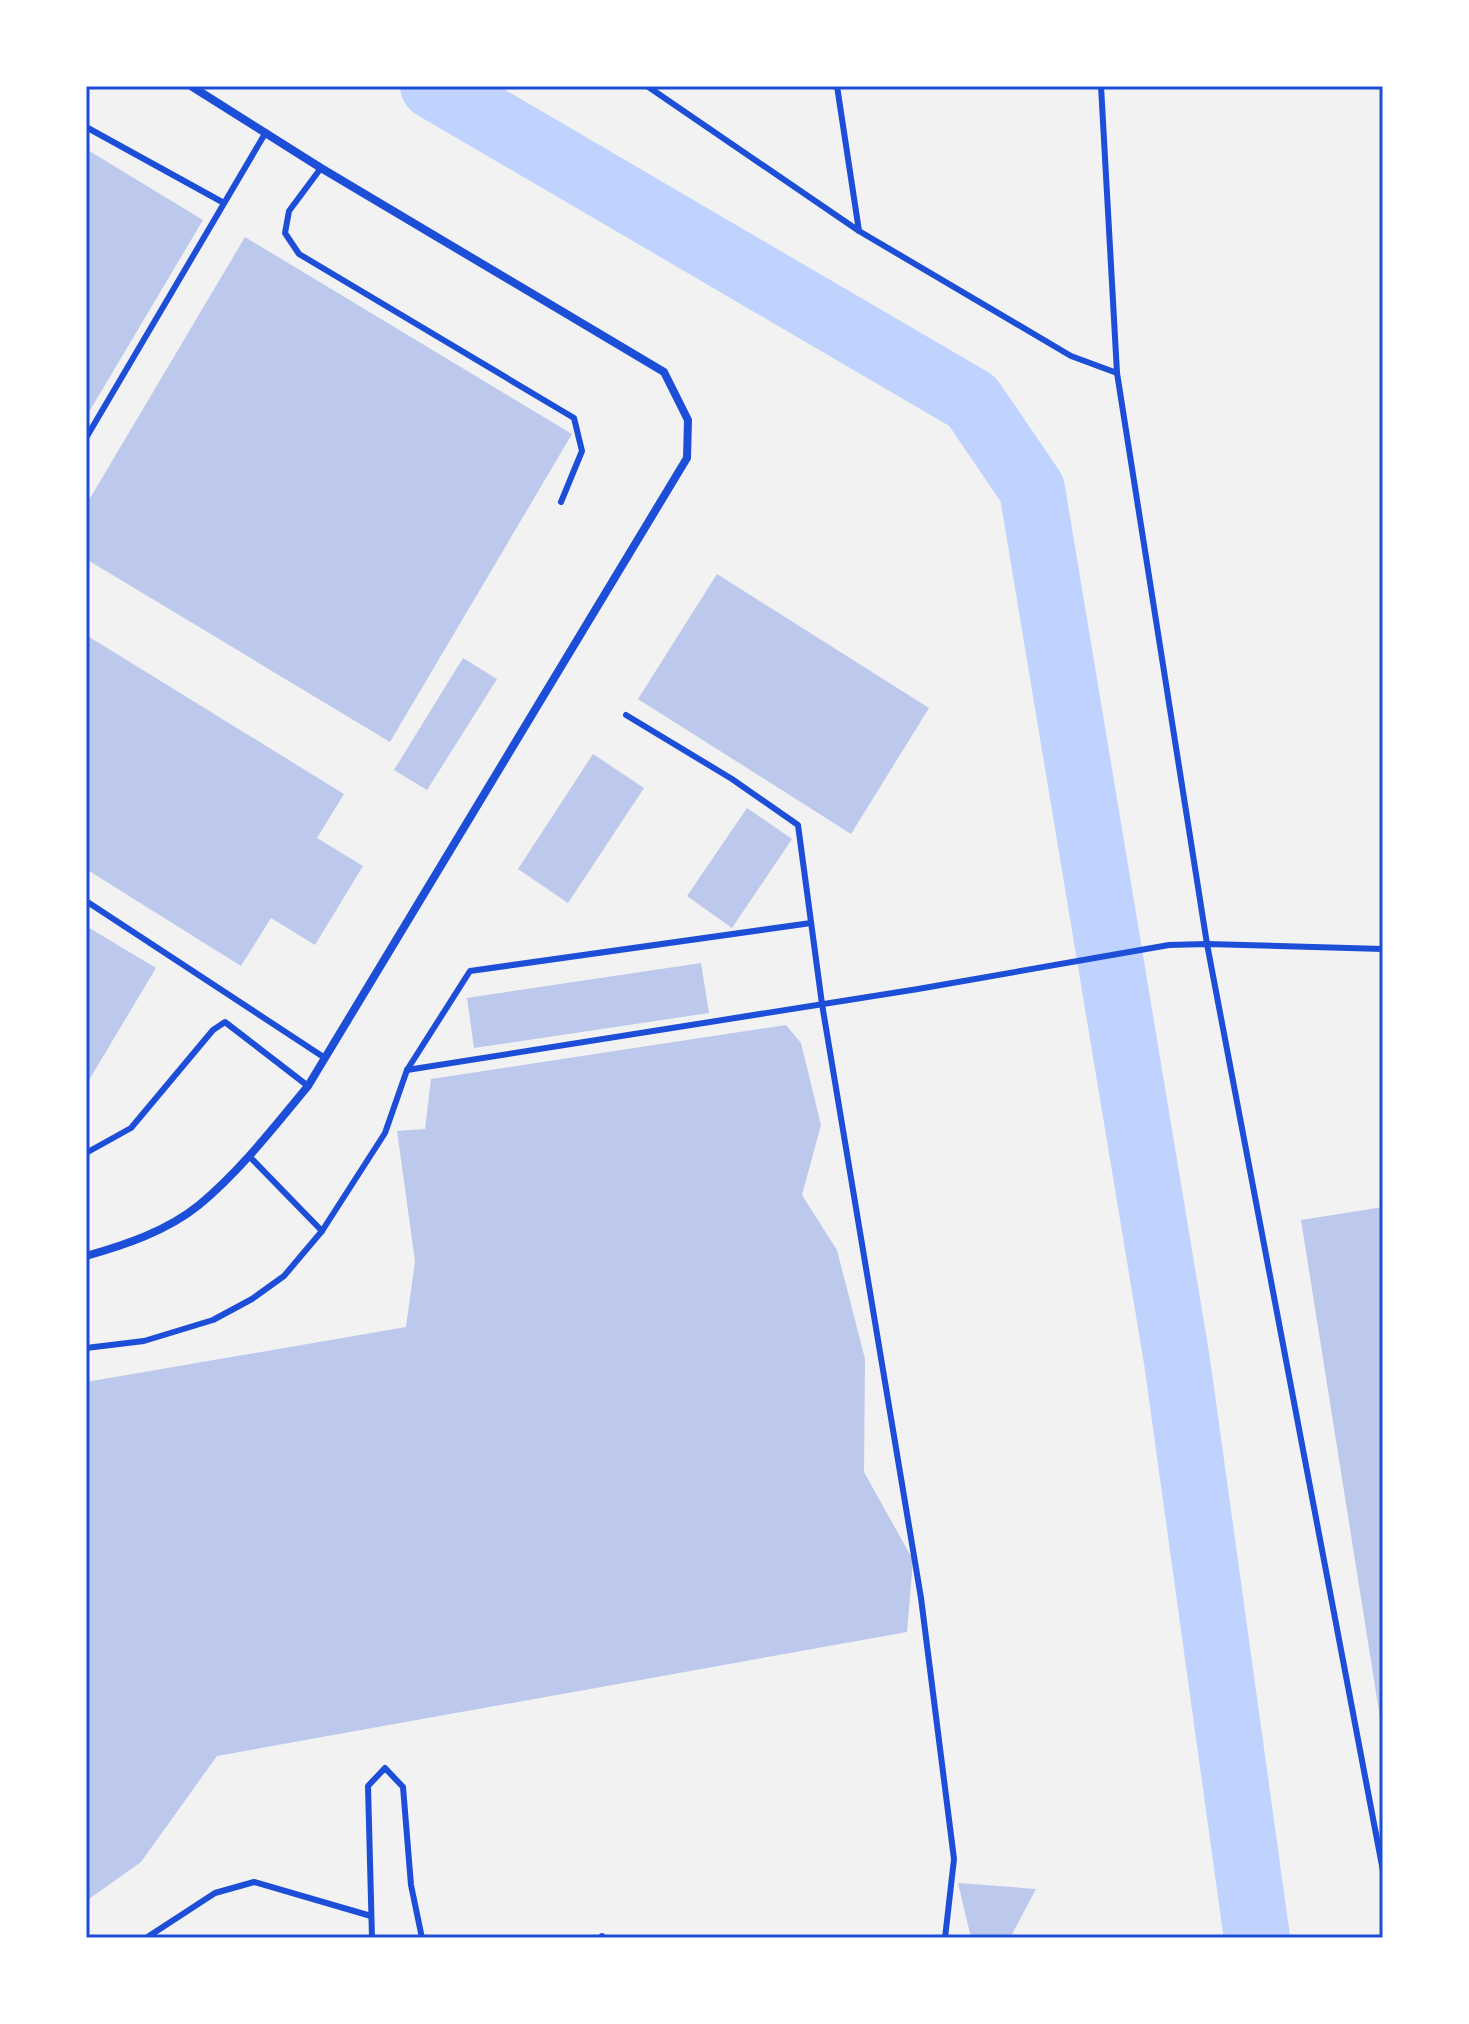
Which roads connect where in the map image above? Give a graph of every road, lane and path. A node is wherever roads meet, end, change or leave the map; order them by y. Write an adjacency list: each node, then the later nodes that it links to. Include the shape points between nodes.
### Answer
1 (191, 86): 6 (street)
2 (647, 86): 9 (lane)
3 (837, 86): 9 (lane)
4 (1101, 86): 10 (lane)
5 (86, 127): 8 (lane)
6 (266, 132): 7 (street); 8 (lane)
7 (321, 168): 12 (lane, via 289,211 285,233 299,254 574,418 582,451); 19 (street, via 664,372 688,420 687,458)
8 (224, 203): 11 (lane)
9 (859, 231): 10 (lane, via 1071,356)
10 (1117, 373): 16 (lane)
11 (86, 438)
12 (561, 502)
13 (626, 715): 15 (lane, via 798,825)
14 (86, 901): 19 (lane)
15 (811, 923): 18 (lane); 20 (lane, via 470,971)
16 (1207, 944): 17 (lane); 18 (lane, via 1169,945); 27 (lane)
17 (1383, 949)
18 (822, 1004): 20 (lane); 32 (lane, via 921,1598 954,1859)
19 (325, 1058): 21 (street)
20 (407, 1070): 24 (lane, via 385,1133)
21 (308, 1086): 22 (lane, via 225,1022 131,1128); 23 (street)
22 (86, 1153)
23 (249, 1156): 24 (lane); 25 (street, via 197,1206 163,1227)
24 (322, 1231): 26 (lane, via 284,1276 213,1320 144,1341)
25 (86, 1256)
26 (86, 1348)
27 (1383, 1871)
28 (371, 1916): 29 (lane, via 254,1882 215,1893); 30 (lane); 31 (lane, via 368,1786 385,1768 403,1787 411,1885)
29 (146, 1938)
30 (372, 1938)
31 (422, 1938)
32 (945, 1938)

